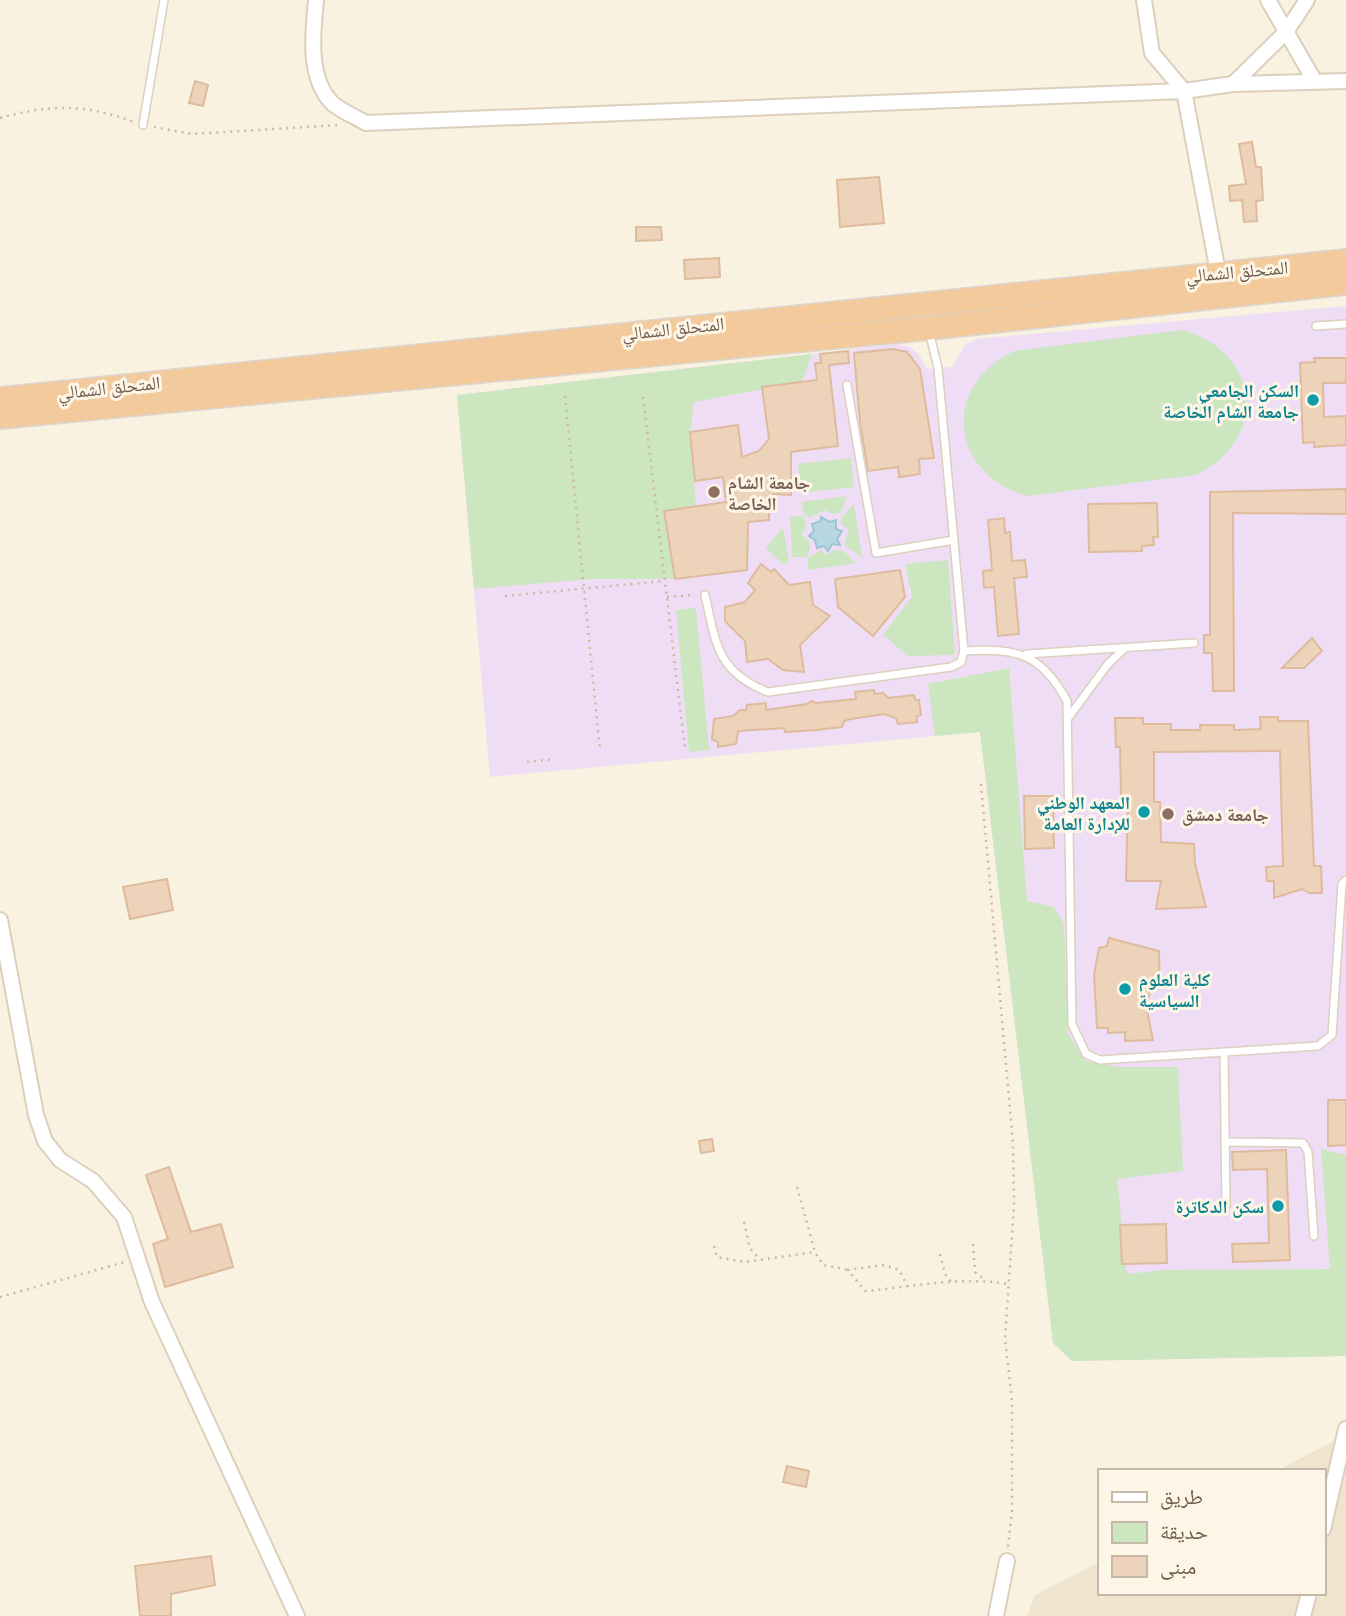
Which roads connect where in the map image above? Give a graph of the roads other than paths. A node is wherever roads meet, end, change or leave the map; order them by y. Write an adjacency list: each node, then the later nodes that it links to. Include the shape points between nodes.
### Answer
1 (164, 0): 11 (lane)
2 (316, 0): 10 (street, via 312,41 317,73 332,103 366,123)
3 (1144, 0): 10 (street, via 1152,53)
4 (1268, 0): 6 (street)
5 (1307, 0): 6 (street)
6 (1286, 32): 7 (street); 9 (street)
7 (1314, 80): 8 (street); 9 (street)
8 (1346, 80)
9 (1233, 84): 10 (street)
10 (1184, 91): 13 (street)
11 (143, 125)
12 (1346, 261): 13 (highway, المتحلق الشمالي)
13 (1218, 272): 15 (highway, المتحلق الشمالي)
14 (1346, 283): 18 (highway, المتحلق الشمالي)
15 (928, 302): 18 (highway); 20 (highway, المتحلق الشمالي)
16 (1346, 324): 17 (lane)
17 (1316, 326)
18 (929, 328): 21 (highway, المتحلق الشمالي); 22 (lane, via 938,368)
19 (847, 385): 22 (lane, via 876,553)
20 (0, 398)
21 (0, 418)
22 (954, 540): 26 (lane)
23 (705, 595): 26 (lane, via 718,653 748,684 768,692 951,667 961,662)
24 (1194, 643): 25 (lane)
25 (1125, 648): 27 (lane); 28 (lane)
26 (964, 651): 27 (lane, via 1001,649)
27 (1026, 654): 28 (lane, via 1055,678 1067,701)
28 (1068, 718): 31 (lane, via 1072,1024 1079,1043 1086,1054 1100,1060)
29 (1346, 880): 31 (lane, via 1342,884 1332,1035 1318,1046)
30 (0, 920): 39 (street, via 36,1115 45,1141 60,1160 110,1197 124,1217 152,1302)
31 (1224, 1053): 32 (lane)
32 (1225, 1142): 33 (lane); 34 (lane, via 1303,1143 1308,1153)
33 (1226, 1206)
34 (1314, 1236)
35 (1346, 1429): 36 (street)
36 (1325, 1520)
37 (1007, 1561): 40 (street)
38 (1308, 1595): 41 (street)
39 (297, 1616)
40 (996, 1616)
41 (1303, 1616)

